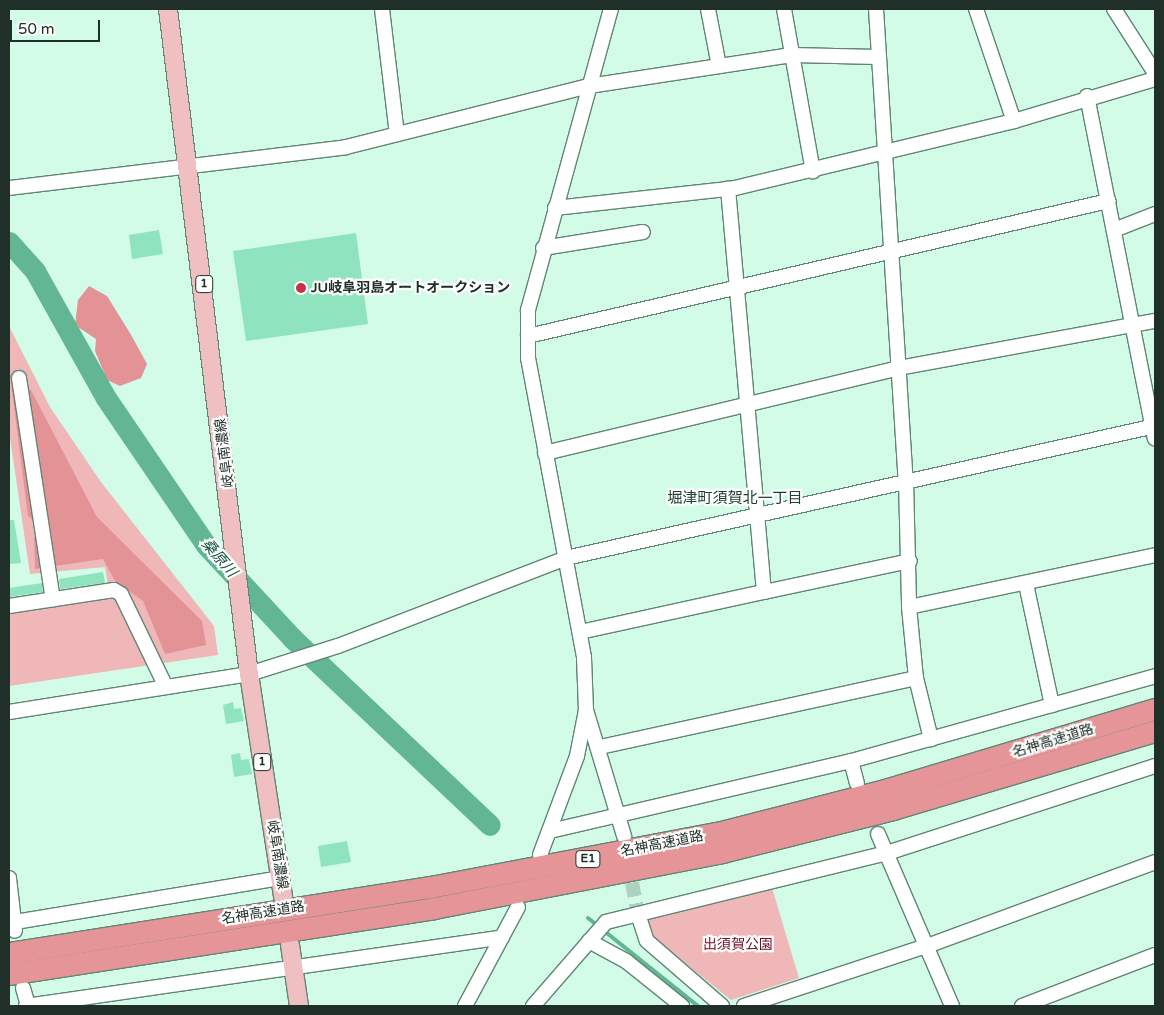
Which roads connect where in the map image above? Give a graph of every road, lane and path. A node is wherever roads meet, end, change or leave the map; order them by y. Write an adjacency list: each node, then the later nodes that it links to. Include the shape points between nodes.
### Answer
1 (168, 9): 19 (main road, 岐阜南濃線 / 1)
2 (382, 9): 17 (street)
3 (611, 9): 14 (street)
4 (708, 9): 11 (street)
5 (784, 9): 9 (street)
6 (876, 9): 10 (street)
7 (976, 9): 16 (street)
8 (1114, 9): 12 (street)
9 (792, 55): 10 (street); 11 (street); 20 (street)
10 (878, 57): 18 (street)
11 (719, 66): 14 (street)
12 (1155, 73)
13 (1155, 79): 15 (street)
14 (589, 86): 17 (street); 24 (street)
15 (1087, 96): 16 (street); 23 (street)
16 (1014, 121): 18 (street)
17 (397, 134): 19 (street, via 346,147)
18 (882, 151): 20 (street); 29 (street)
19 (190, 168): 21 (street); 50 (main road, 岐阜南濃線 / 1)
20 (813, 171): 22 (street)
21 (12, 185)
22 (728, 189): 24 (street); 30 (street)
23 (1108, 200): 26 (street); 29 (street)
24 (554, 208): 28 (street)
25 (1155, 214): 26 (street)
26 (1114, 230): 32 (street)
27 (643, 232): 28 (street)
28 (543, 248): 33 (street, via 528,310)
29 (891, 251): 30 (street); 34 (street)
30 (737, 287): 33 (street); 36 (street)
31 (1155, 321): 32 (street)
32 (1133, 323): 34 (street); 37 (street)
33 (528, 336): 38 (street)
34 (898, 368): 36 (street); 39 (street)
35 (19, 378): 46 (street)
36 (748, 407): 38 (street); 40 (street)
37 (1155, 430): 39 (street)
38 (545, 454): 42 (street)
39 (906, 480): 40 (street); 43 (street)
40 (757, 515): 42 (street); 45 (street)
41 (1155, 555): 44 (street)
42 (566, 558): 49 (street); 50 (street, via 338,646)
43 (910, 561): 45 (street); 48 (street)
44 (1026, 584): 48 (street); 54 (street)
45 (764, 592): 49 (street)
46 (53, 599): 47 (street); 53 (street, via 114,590 121,594)
47 (9, 606)
48 (909, 607): 52 (street)
49 (580, 632): 56 (street)
50 (249, 674): 53 (street); 72 (main road, 岐阜南濃線 / 1)
51 (1155, 676): 54 (street)
52 (916, 678): 59 (street); 60 (street)
53 (166, 687): 57 (street)
54 (1052, 705): 59 (street)
55 (1155, 709): 81 (highway, 名神高速道路 / E1, via 888,789 717,833 430,887)
56 (586, 710): 60 (street); 65 (street, via 577,756)
57 (9, 712)
58 (1155, 731): 84 (highway, 名神高速道路 / E1, via 893,809 722,852 434,908)
59 (931, 740): 61 (street)
60 (600, 747): 64 (street)
61 (851, 761): 63 (street); 64 (street)
62 (1155, 766): 68 (street)
63 (857, 783)
64 (618, 815): 65 (street); 67 (street)
65 (550, 831): 69 (street)
66 (878, 834): 68 (street)
67 (624, 836)
68 (887, 853): 75 (street); 80 (street)
69 (540, 854)
70 (1155, 862): 80 (street)
71 (9, 878): 76 (street)
72 (280, 878): 73 (main road, 岐阜南濃線 / 1); 76 (street)
73 (283, 897)
74 (518, 907): 77 (street)
75 (638, 914): 78 (street, via 603,926); 90 (street, via 647,941)
76 (13, 926)
77 (502, 937): 83 (street); 87 (street)
78 (590, 939): 88 (street); 89 (street, via 626,962)
79 (290, 945): 83 (main road)
80 (927, 946): 91 (street); 92 (street)
81 (9, 953)
82 (1155, 955): 93 (street)
83 (293, 966): 85 (street); 86 (main road)
84 (16, 981): 85 (street)
85 (27, 1006)
86 (299, 1006)
87 (465, 1006)
88 (533, 1006)
89 (682, 1006)
90 (722, 1006)
91 (744, 1006)
92 (952, 1006)
93 (1022, 1006)

